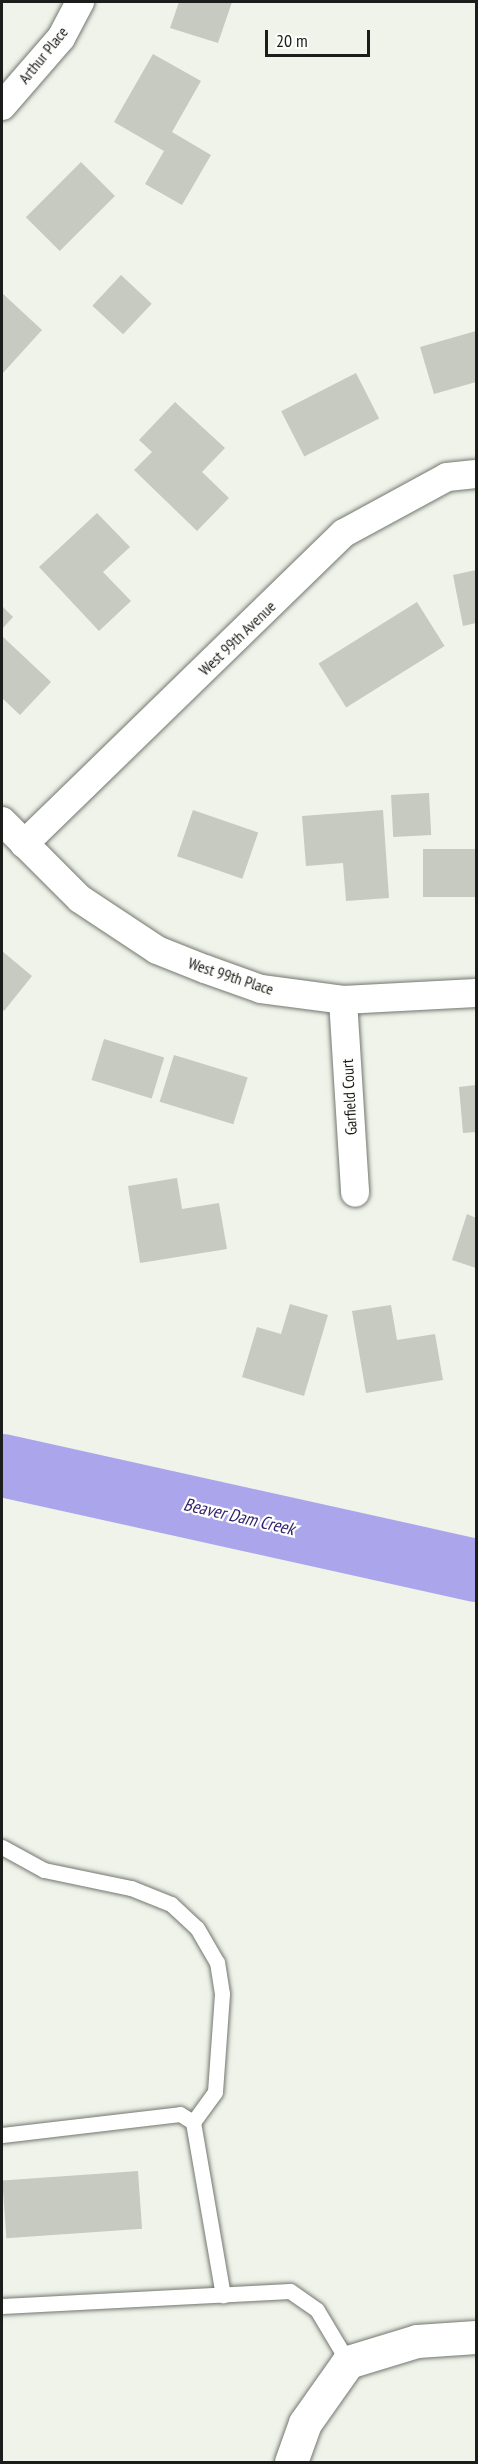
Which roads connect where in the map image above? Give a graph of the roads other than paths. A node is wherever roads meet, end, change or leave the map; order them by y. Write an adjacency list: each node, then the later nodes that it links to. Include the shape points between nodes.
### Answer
1 (80, 2): 2 (street, Arthur Place, via 61,38)
2 (2, 106)
3 (477, 474): 5 (street, West 99th Avenue, via 447,477 344,533)
4 (2, 821): 5 (street, West 99th Place)
5 (24, 844): 7 (street, West 99th Place, via 80,899 157,950 261,989)
6 (477, 993): 7 (street, West 99th Place)
7 (343, 1000): 8 (street, Garfield Court)
8 (355, 1193)
9 (2, 1847): 10 (lane, via 44,1870 131,1888 171,1904 197,1928 217,1962 222,1994 215,2092)
10 (194, 2122): 11 (lane, via 180,2114); 12 (lane)
11 (2, 2135)
12 (223, 2295): 13 (lane); 15 (lane, via 290,2291 317,2310)
13 (2, 2306)
14 (477, 2337): 15 (street, via 417,2341)
15 (348, 2362): 16 (street, via 305,2423)
16 (291, 2463)

